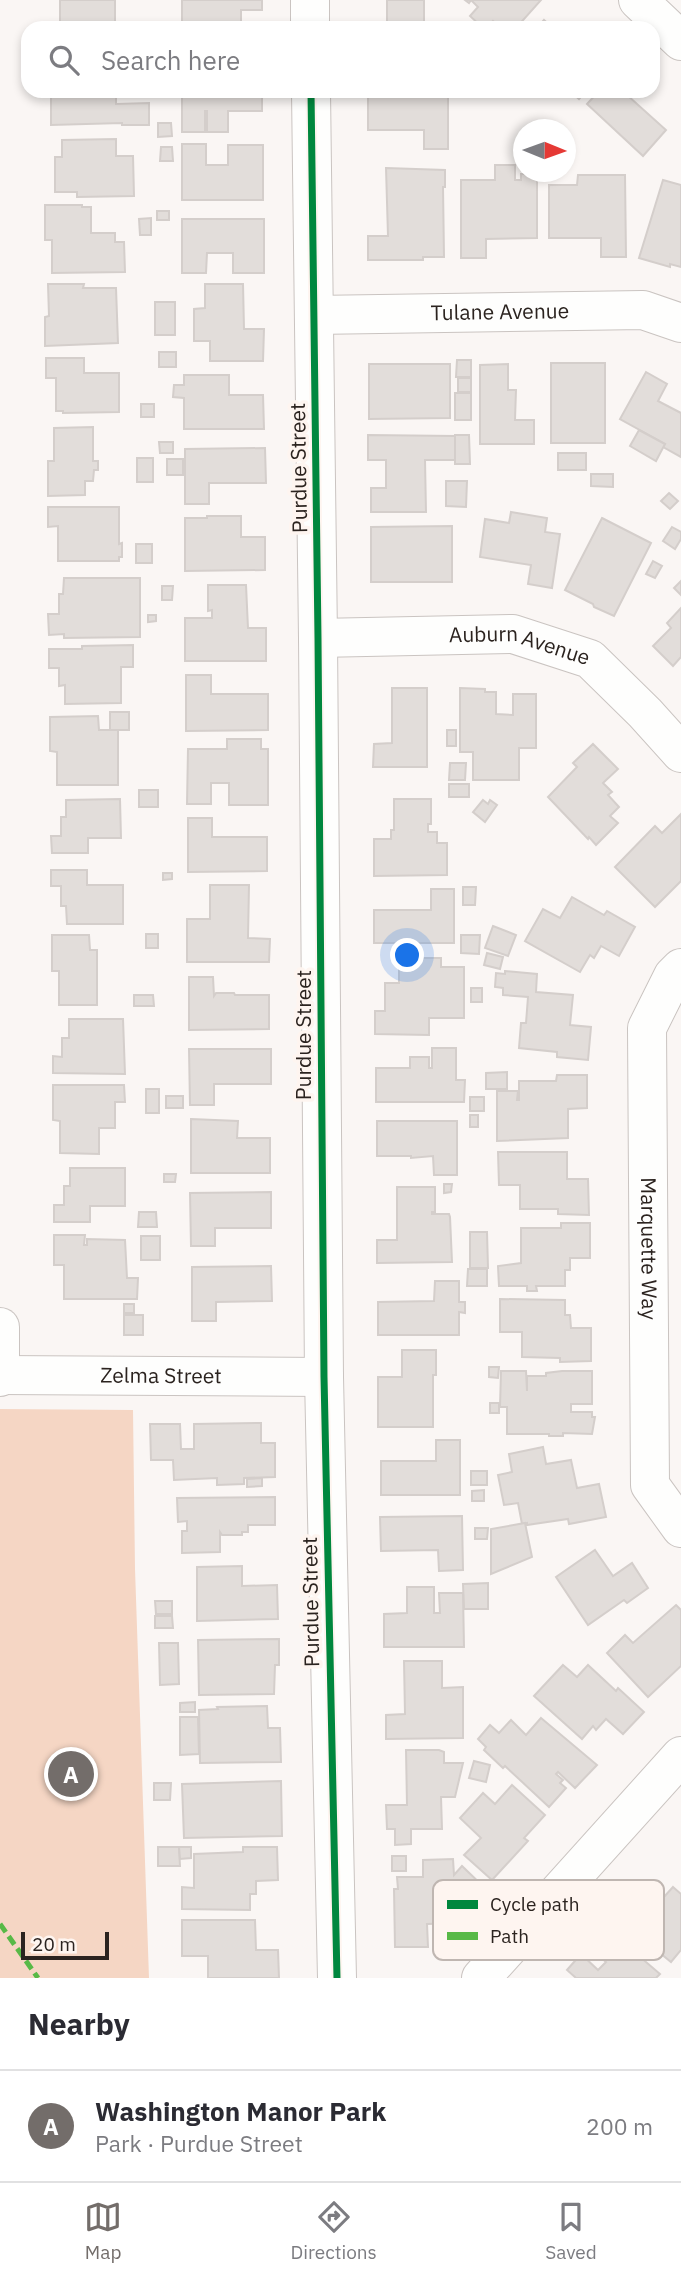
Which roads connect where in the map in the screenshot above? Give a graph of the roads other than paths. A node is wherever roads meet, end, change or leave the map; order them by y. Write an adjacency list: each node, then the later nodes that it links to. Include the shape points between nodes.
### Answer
1 (310, 0): 3 (street)
2 (643, 2): 4 (street)
3 (310, 21)
4 (681, 41)
5 (311, 98): 6 (street, Purdue Street)
6 (314, 314): 7 (street, Tulane Avenue, via 643,310); 8 (street, Purdue Street)
7 (681, 323)
8 (318, 638): 9 (street, Auburn Avenue, via 513,634 590,659); 13 (street, Purdue Street)
9 (681, 753)
10 (681, 968): 14 (street, Marquette Way, via 647,1028 647,1042 650,1486)
11 (0, 1327): 12 (street)
12 (0, 1376): 13 (street, Zelma Street)
13 (324, 1377): 18 (street, Purdue Street)
14 (681, 1528)
15 (681, 1756): 16 (street)
16 (569, 1880)
17 (497, 1960): 19 (street)
18 (338, 1978)
19 (481, 1978)

